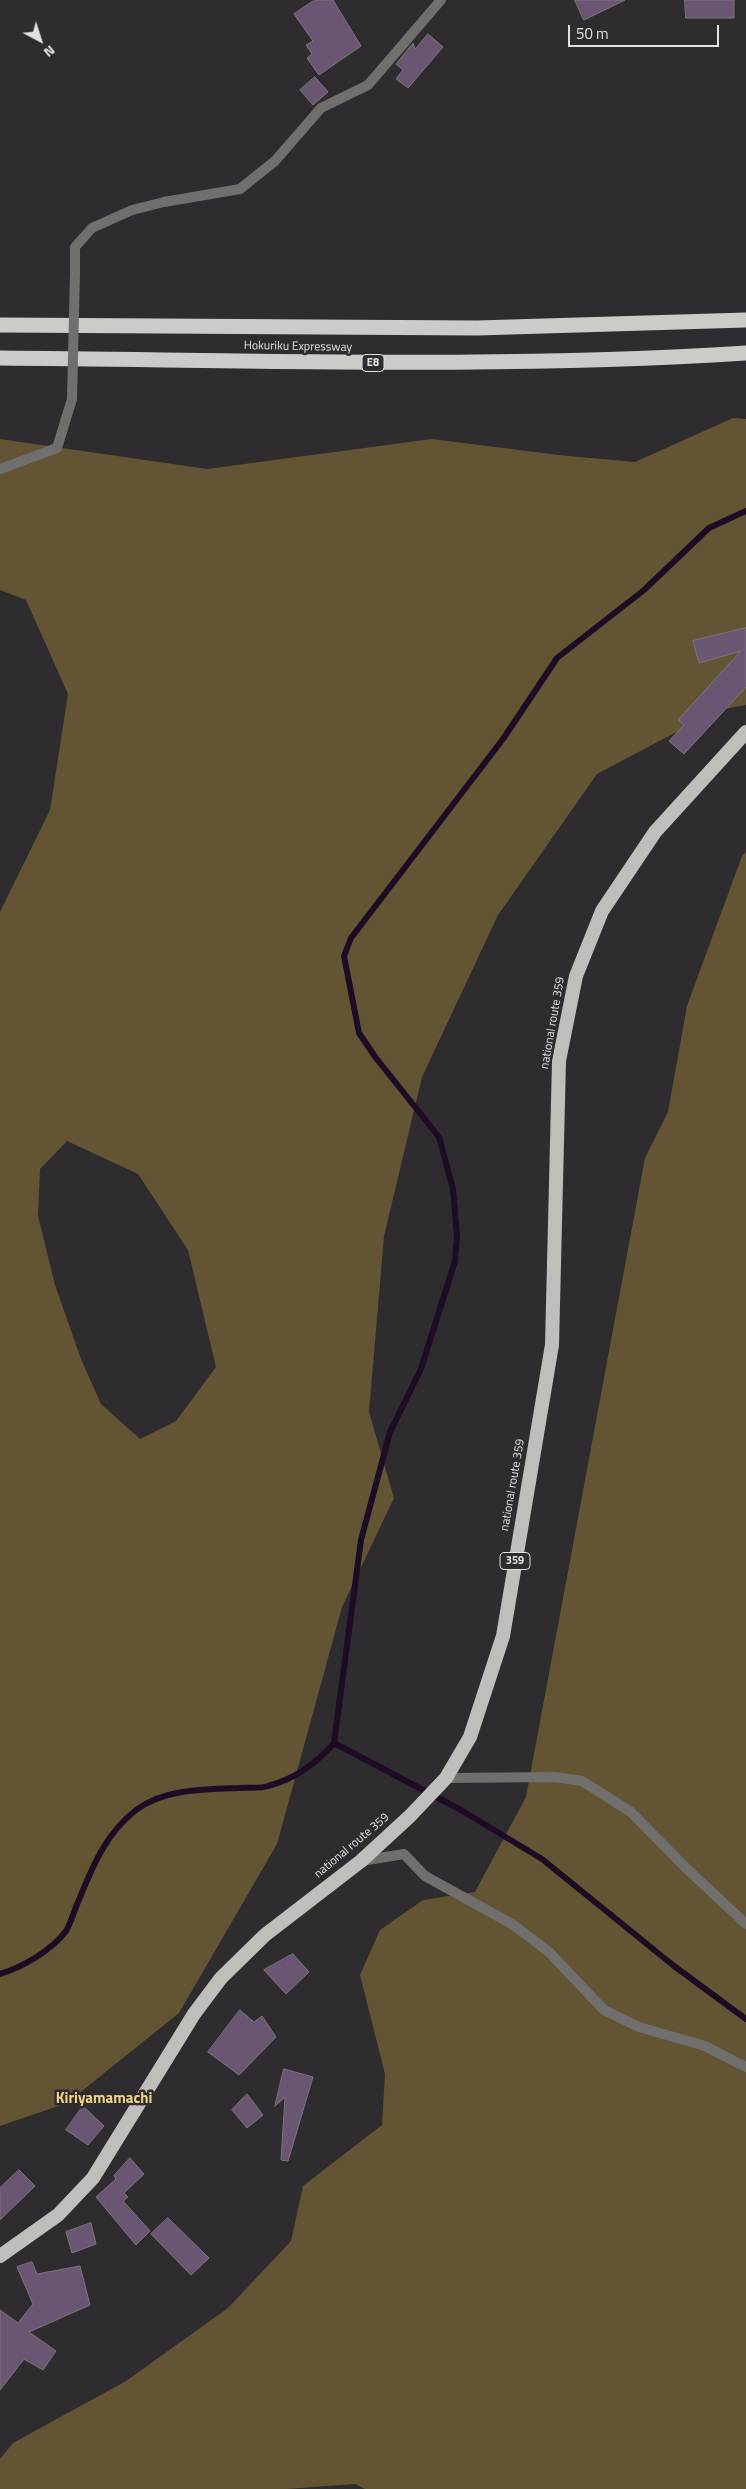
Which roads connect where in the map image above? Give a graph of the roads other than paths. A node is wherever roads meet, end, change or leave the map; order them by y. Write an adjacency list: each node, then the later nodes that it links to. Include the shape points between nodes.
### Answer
1 (441, 0): 6 (street, bridge, via 368,85 321,108 274,162 240,189 132,210 92,228 74,247 72,398 57,448)
2 (746, 320): 3 (highway, Hokuriku Expressway, via 477,328)
3 (0, 325)
4 (746, 353): 5 (highway, Hokuriku Expressway / E8, via 479,363)
5 (0, 358)
6 (0, 469)
7 (746, 732): 8 (highway, national route 359 / 359, via 655,832 602,911 576,976 559,1061 552,1344 502,1636 470,1738)
8 (446, 1778): 9 (highway, national route 359 / 359); 10 (street, via 555,1777 582,1781 630,1812)
9 (361, 1861): 11 (street, via 404,1854 425,1876 512,1924 548,1952 604,2010 639,2028 706,2046); 12 (highway, national route 359 / 359, via 265,1935 221,1978 194,2014 92,2178 58,2215)
10 (746, 1924)
11 (746, 2067)
12 (0, 2256)

